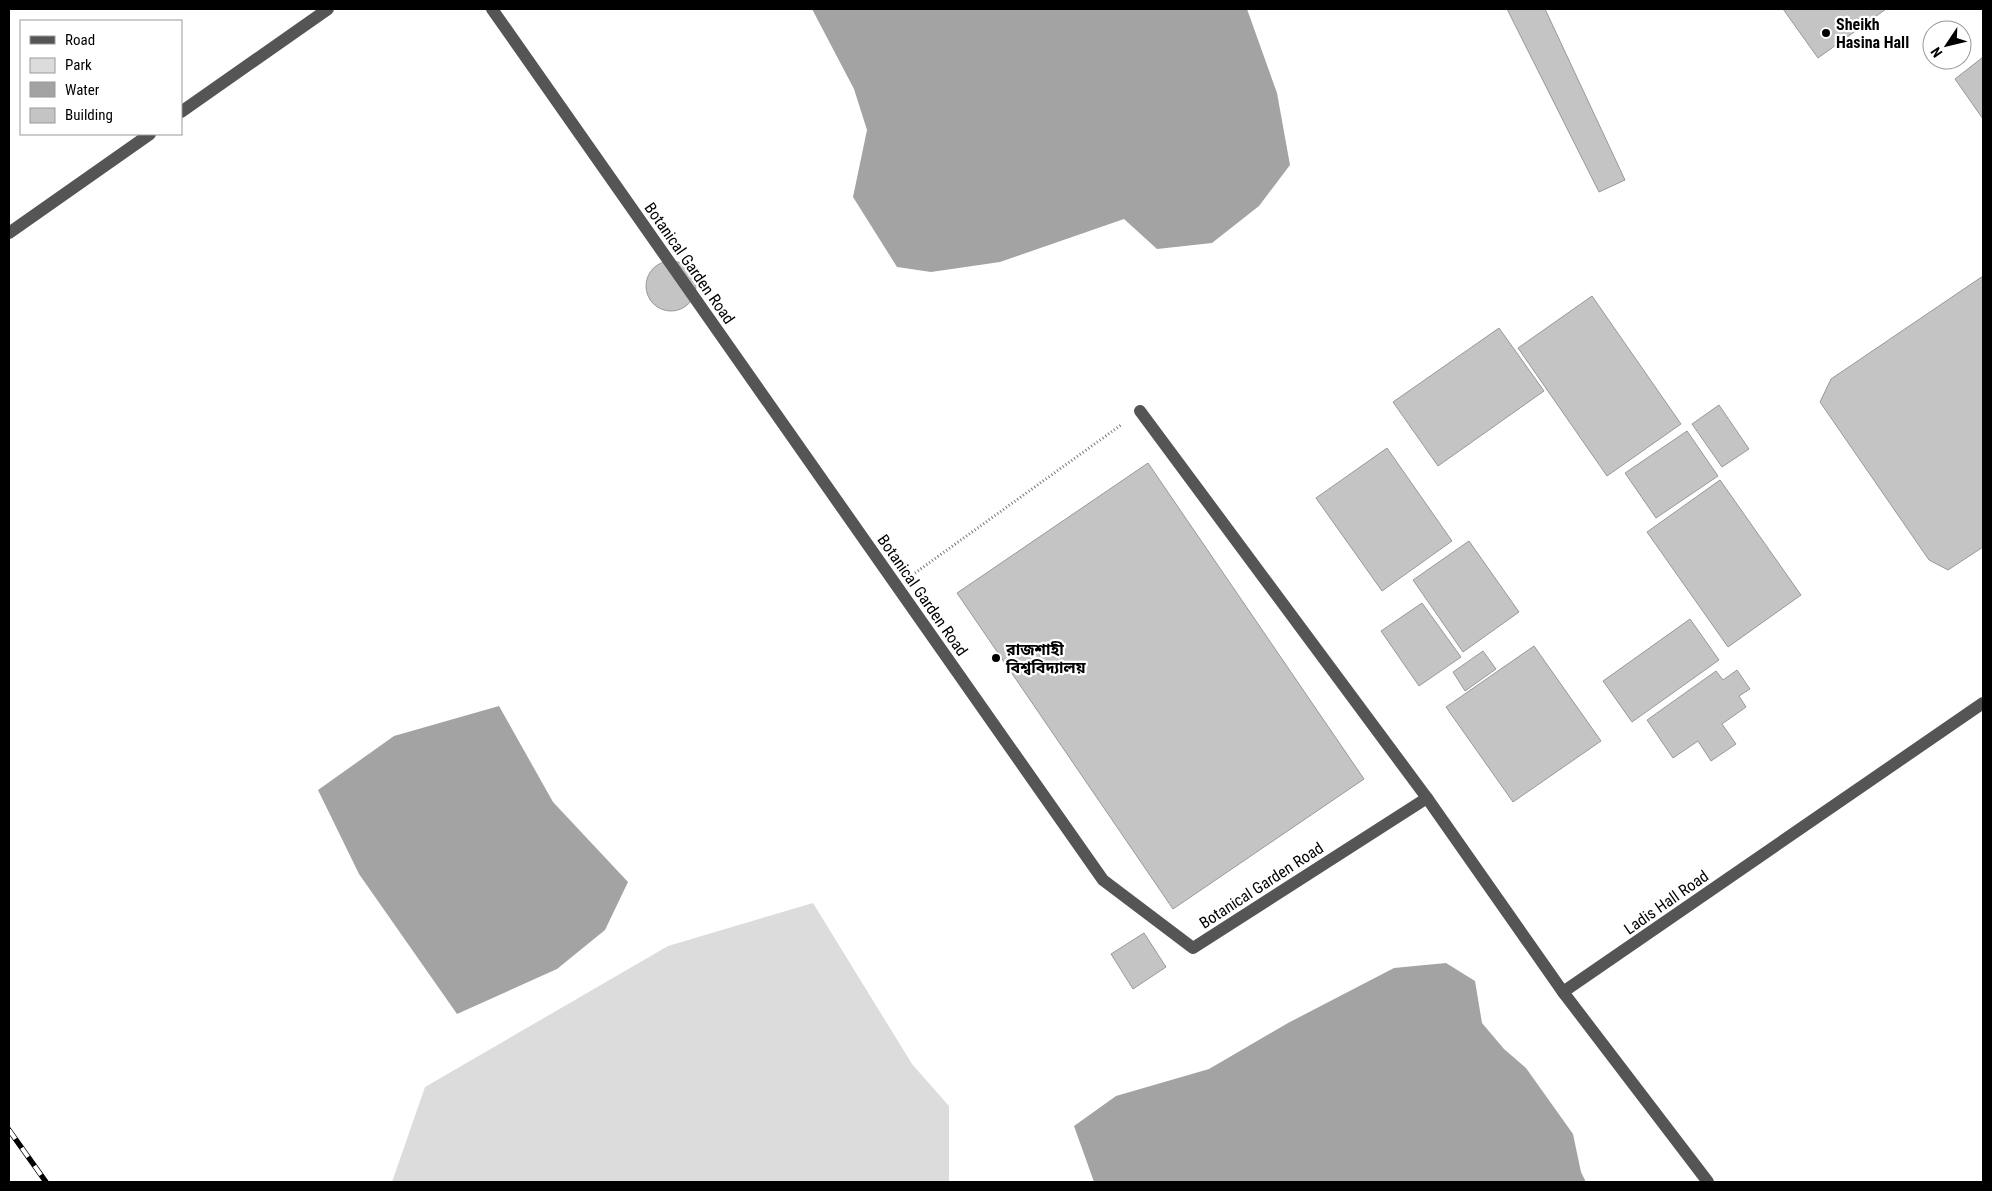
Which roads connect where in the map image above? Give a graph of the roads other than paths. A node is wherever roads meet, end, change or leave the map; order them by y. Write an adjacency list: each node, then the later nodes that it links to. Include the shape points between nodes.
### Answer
1 (328, 9): 3 (street)
2 (492, 9): 8 (street, Botanical Garden Road, via 1103,880 1193,948)
3 (182, 111)
4 (149, 135): 5 (street)
5 (9, 233)
6 (1140, 411): 8 (street)
7 (1983, 703): 9 (street, Ladis Hall Road)
8 (1427, 798): 9 (street)
9 (1564, 992): 10 (street)
10 (1708, 1182)

